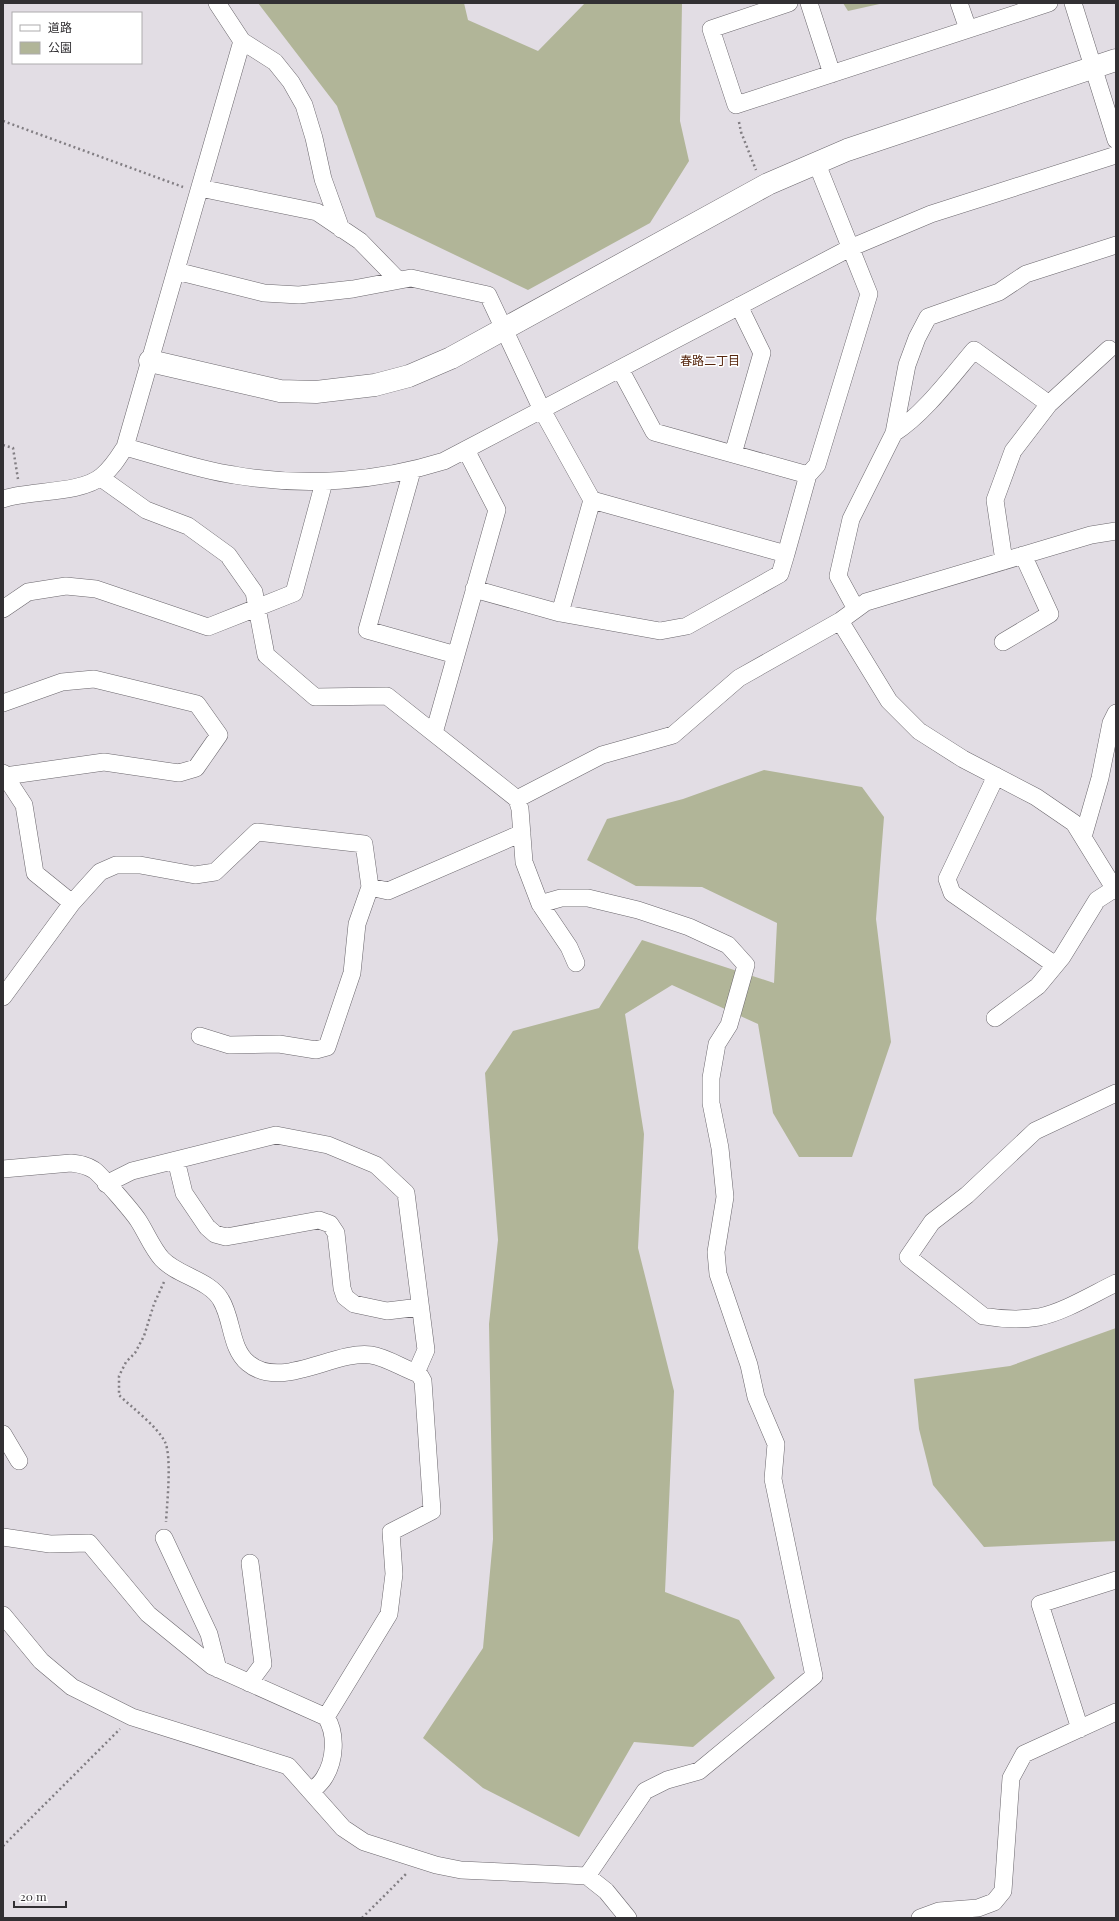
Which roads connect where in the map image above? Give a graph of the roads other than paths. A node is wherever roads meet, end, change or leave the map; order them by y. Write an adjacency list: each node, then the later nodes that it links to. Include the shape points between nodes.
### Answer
1 (217, 3): 8 (street)
2 (789, 3): 11 (street, via 711,29 736,106)
3 (809, 3): 11 (street)
4 (959, 3): 7 (street)
5 (1049, 3): 7 (street)
6 (1073, 3): 10 (street)
7 (968, 29): 11 (street)
8 (242, 41): 15 (street); 16 (street, via 275,62 291,82 304,105 323,179)
9 (1116, 60): 10 (street)
10 (1093, 68): 12 (street); 14 (street, via 847,150)
11 (832, 74)
12 (1116, 140)
13 (1116, 155): 18 (street, via 931,214)
14 (817, 164): 18 (street); 22 (street, via 763,187)
15 (199, 190): 16 (street, via 317,212); 19 (street)
16 (341, 229): 20 (street, via 360,241)
17 (1116, 245): 28 (street, via 1026,274 999,292 928,318 907,365)
18 (850, 248): 21 (street); 33 (street, via 869,294 817,465)
19 (176, 271): 20 (street, via 264,293 300,295 353,289); 24 (street)
20 (398, 280): 22 (street, via 411,278 488,295)
21 (739, 306): 25 (street); 31 (street, via 762,353)
22 (504, 329): 24 (street, via 451,358 409,376 375,385 316,392 280,391); 27 (street)
23 (1109, 349): 26 (street)
24 (150, 361): 29 (street)
25 (620, 369): 27 (street); 31 (street, via 654,432)
26 (1048, 404): 28 (street, via 974,350 906,426); 41 (street, via 1013,451 995,500)
27 (542, 410): 30 (street); 37 (street)
28 (894, 433): 45 (street, via 851,519 838,576)
29 (125, 447): 34 (street, via 113,466); 35 (street, via 233,475)
30 (466, 450): 32 (street, via 444,461); 42 (street, via 497,510)
31 (733, 454): 33 (street)
32 (412, 471): 35 (street); 49 (street, via 367,630)
33 (808, 475): 39 (street)
34 (101, 478): 36 (street, via 82,486); 43 (street, via 146,510 188,526 228,555 254,592)
35 (324, 482): 43 (street, via 294,593)
36 (3, 499)
37 (592, 500): 39 (street); 46 (street)
38 (1116, 531): 40 (street, via 1091,535)
39 (786, 554): 46 (street, via 780,574 687,626 660,632)
40 (1023, 555): 41 (street); 48 (street, via 1050,614)
41 (1004, 560): 45 (street, via 866,602)
42 (474, 589): 46 (street); 49 (street)
43 (257, 608): 44 (street, via 208,627 96,589 66,586 28,592); 52 (street, via 266,655 315,697 387,696)
44 (3, 609)
45 (856, 609): 47 (street)
46 (560, 613)
47 (840, 621): 54 (street, via 889,701 919,731); 55 (street, via 739,678 673,734 602,755)
48 (1003, 642)
49 (456, 656): 52 (street)
50 (3, 703): 53 (street, via 62,682 94,679 197,704 219,735 196,768 179,772 104,762)
51 (1116, 713): 57 (street)
52 (434, 733): 55 (street)
53 (4, 774): 60 (street, via 24,805 35,872)
54 (996, 776): 57 (street, via 1036,797 1074,823); 63 (street, via 947,879 952,893)
55 (517, 799): 56 (street)
56 (522, 834): 58 (street, via 388,891); 61 (street, via 524,862)
57 (1083, 837): 59 (street)
58 (370, 887): 60 (street, via 364,844 257,832 215,872 195,875 140,865 116,865 100,872); 66 (street, via 357,924 352,973 327,1047 316,1050 279,1044 229,1045)
59 (1115, 890): 63 (street, via 1097,900)
60 (72, 903): 64 (street)
61 (540, 904): 62 (street, via 569,947); 87 (street, via 561,898 588,898 638,910 688,927 728,945 746,965 729,1025 717,1044 711,1078 711,1103 720,1148 725,1197 716,1252 718,1274 750,1365 756,1397 776,1444 773,1479 814,1676 699,1771 667,1780 645,1791)
62 (576, 963)
63 (1055, 965): 65 (street, via 1038,986)
64 (3, 997)
65 (995, 1018)
66 (200, 1036)
67 (1116, 1093): 71 (street, via 1035,1131 967,1195 932,1222 908,1257 983,1316 998,1319 1039,1317 1077,1303)
68 (176, 1160): 70 (street, via 132,1171); 72 (street, via 184,1193 207,1227 215,1234 226,1237 319,1220 330,1224 336,1233 342,1288 346,1297 354,1304 387,1312); 72 (street, via 276,1135 328,1145 376,1165 406,1193)
69 (3, 1169): 70 (street, via 82,1164 95,1171)
70 (106, 1184): 73 (street, via 137,1218 161,1257 171,1267 212,1289 221,1300 240,1355 262,1372 284,1373 357,1355 371,1355)
71 (1116, 1283)
72 (420, 1307): 73 (street, via 426,1350)
73 (416, 1373): 84 (street, via 423,1381 432,1511 391,1532 394,1574 389,1614)
74 (3, 1434): 75 (street)
75 (19, 1461)
76 (3, 1537): 81 (street, via 50,1544 89,1543 148,1614)
77 (164, 1538): 81 (street, via 209,1634)
78 (250, 1563): 82 (street, via 262,1664)
79 (1116, 1580): 85 (street, via 1040,1604)
80 (3, 1615): 86 (street, via 41,1661 72,1687 132,1717 288,1766)
81 (218, 1669): 82 (street)
82 (249, 1683): 84 (street)
83 (1116, 1712): 85 (street)
84 (326, 1717): 86 (street, via 331,1725 332,1756 324,1778)
85 (1080, 1729): 89 (street, via 1024,1754 1011,1778 1003,1891 994,1902 978,1908 939,1911)
86 (311, 1792): 87 (street, via 343,1828 364,1842 420,1860 461,1870)
87 (587, 1876): 88 (street, via 606,1890)
88 (628, 1918)
89 (920, 1918)

